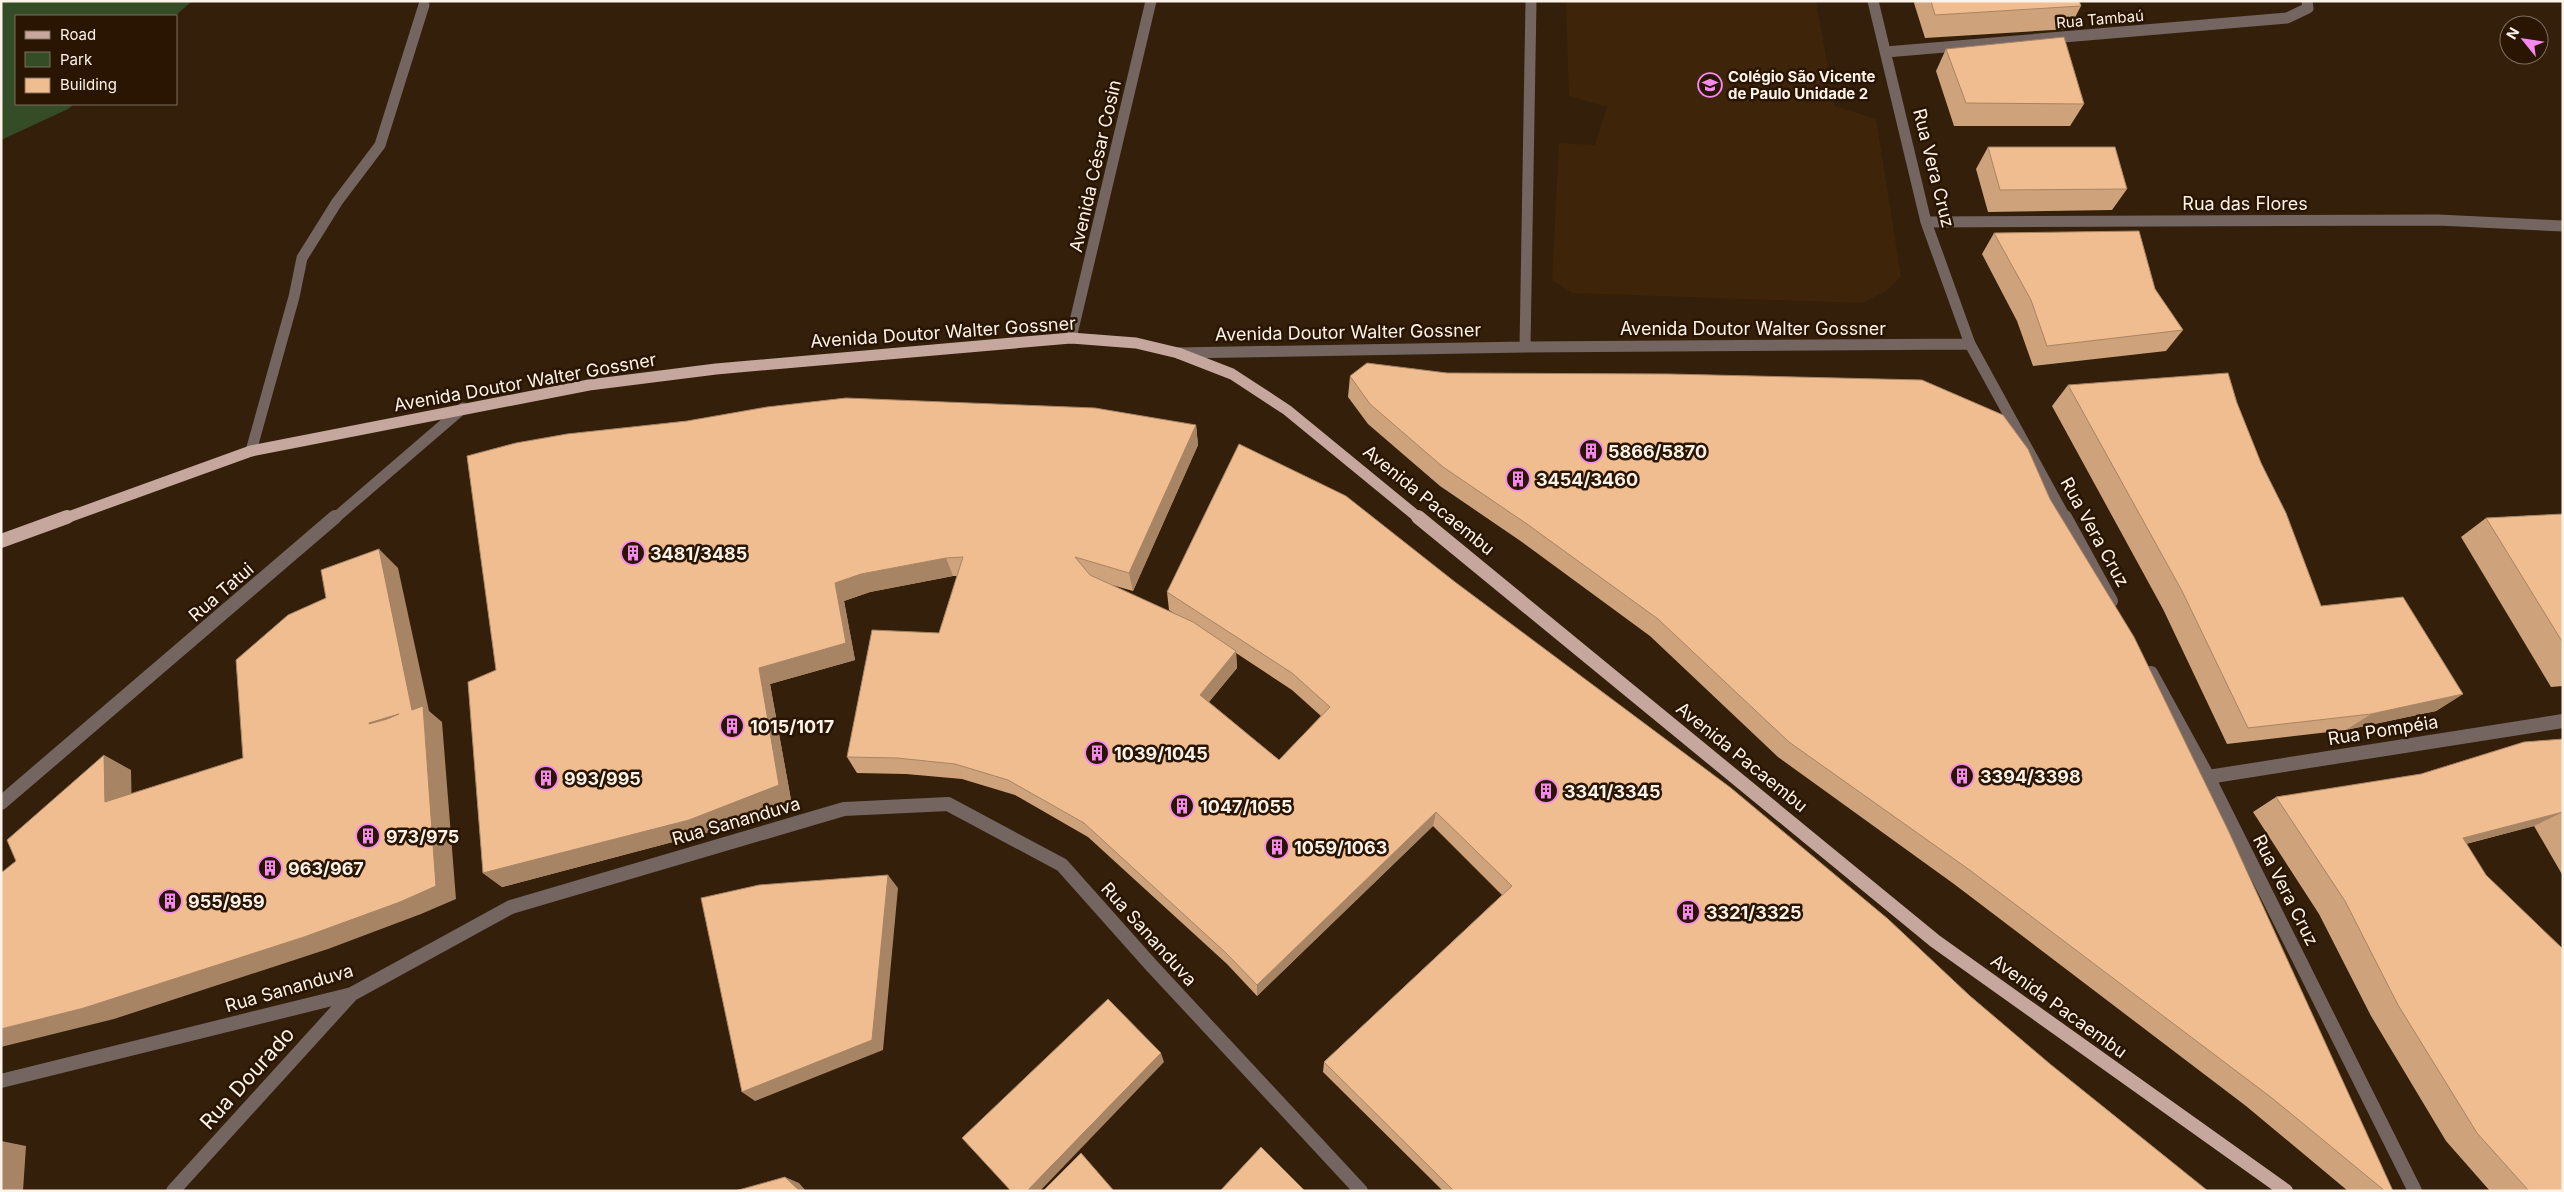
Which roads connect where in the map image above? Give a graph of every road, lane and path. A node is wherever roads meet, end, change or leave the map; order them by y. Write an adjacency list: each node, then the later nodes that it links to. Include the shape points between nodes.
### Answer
1 (1151, 1): 9 (street, Avenida César Cosin)
2 (1531, 1): 11 (street)
3 (1873, 1): 6 (street, Rua Vera Cruz)
4 (2307, 1): 6 (street, Rua Tambaú, via 2308,8 2287,18)
5 (424, 6): 14 (street, via 380,144 337,202 302,258)
6 (1886, 52): 7 (street, Rua Vera Cruz)
7 (1926, 222): 8 (street, Rua das Flores, via 2438,220); 10 (street, Rua Vera Cruz)
8 (2563, 226)
9 (1071, 338): 12 (main road, Avenida Doutor Walter Gossner, via 1136,343); 13 (main road, Avenida Doutor Walter Gossner, via 716,369 589,385)
10 (1970, 344): 11 (street, Avenida Doutor Walter Gossner); 16 (street, Rua Vera Cruz)
11 (1525, 347): 12 (street, Avenida Doutor Walter Gossner)
12 (1178, 353): 25 (main road, Avenida Pacaembu, via 1232,374 1287,410 1935,941)
13 (464, 408): 14 (main road, Avenida Doutor Walter Gossner); 20 (street, Rua Tatui)
14 (251, 452): 15 (main road, Avenida Doutor Walter Gossner)
15 (1, 541)
16 (2118, 613)
17 (2146, 665): 19 (street, Rua Vera Cruz)
18 (2563, 721): 19 (street, Rua Pompéia)
19 (2208, 777): 26 (street, Rua Vera Cruz)
20 (1, 803)
21 (352, 994): 22 (street, Rua Sananduva); 23 (street, Rua Dourado); 24 (street, Rua Sananduva, via 511,907 844,809 948,804 1062,865)
22 (1, 1081)
23 (173, 1191)
24 (1361, 1191)
25 (2286, 1191)
26 (2414, 1191)

